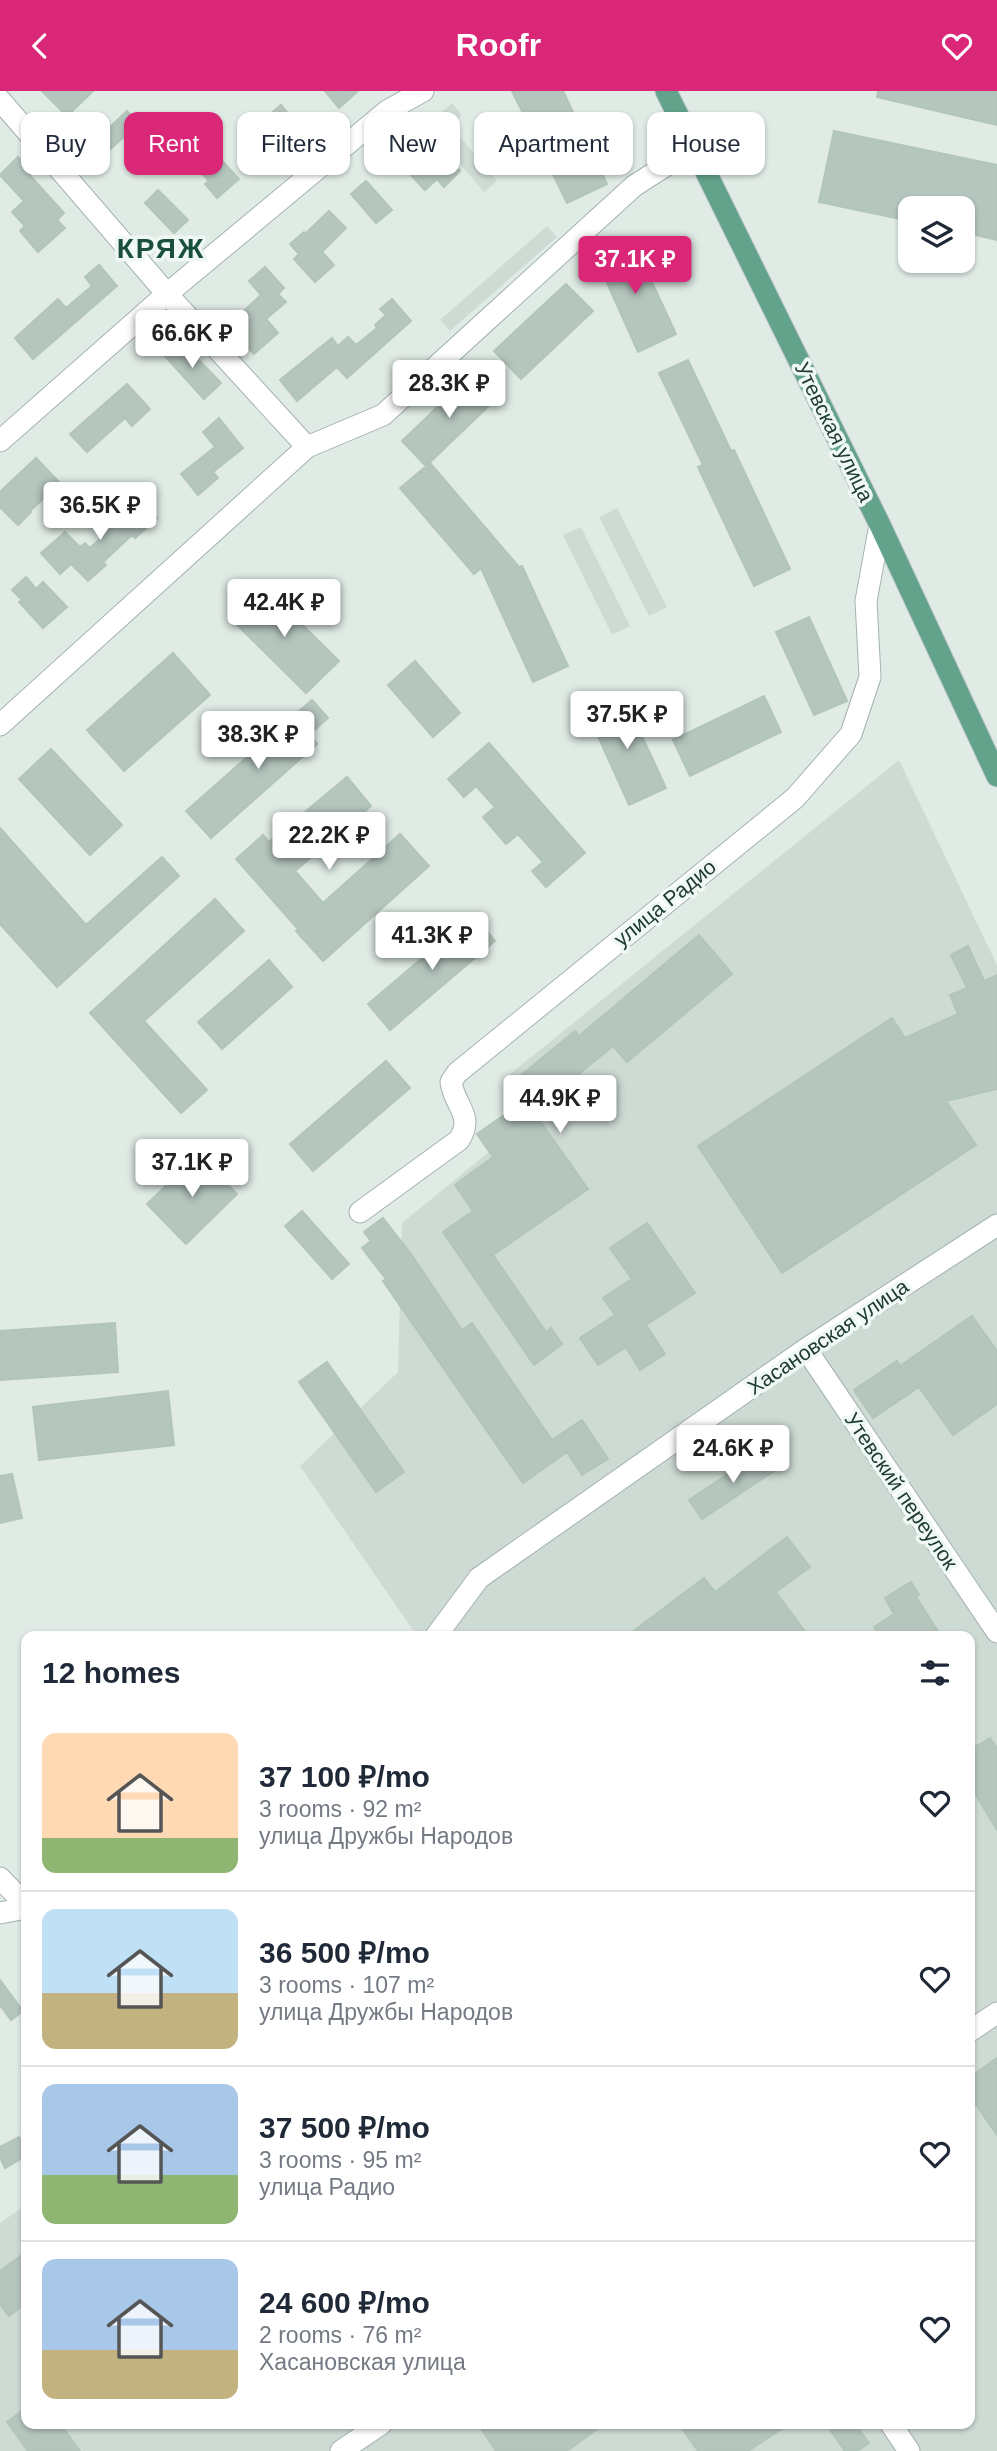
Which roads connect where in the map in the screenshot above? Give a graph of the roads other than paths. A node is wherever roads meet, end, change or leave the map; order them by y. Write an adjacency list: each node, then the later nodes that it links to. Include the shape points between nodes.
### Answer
1 (423, 91): 7 (street, via 387,111)
2 (666, 91): 4 (main road, Утевская улица)
3 (0, 100): 7 (street)
4 (676, 112)
5 (651, 175): 9 (street, via 383,415)
6 (706, 175): 10 (main road, Утевская улица)
7 (167, 295): 8 (street); 9 (street)
8 (0, 441)
9 (307, 447): 11 (street)
10 (880, 525): 12 (main road, Утевская улица); 13 (street, улица Радио, via 866,601 870,677 851,734 795,798 457,1073 451,1082 452,1093 466,1117 466,1130 459,1140)
11 (0, 725)
12 (997, 776)
13 (360, 1212)
14 (997, 1225): 15 (street, Хасановская улица)
15 (806, 1349): 16 (street, Хасановская улица, via 479,1578); 17 (street, Утевский переулок)
16 (440, 1631)
17 (997, 1632)
18 (0, 1878): 19 (street)
19 (21, 1901)
20 (21, 1908): 21 (street)
21 (0, 1913)
22 (997, 2013): 23 (street)
23 (975, 2028)
24 (374, 2429): 26 (street)
25 (894, 2429): 27 (street)
26 (341, 2451)
27 (909, 2451)

